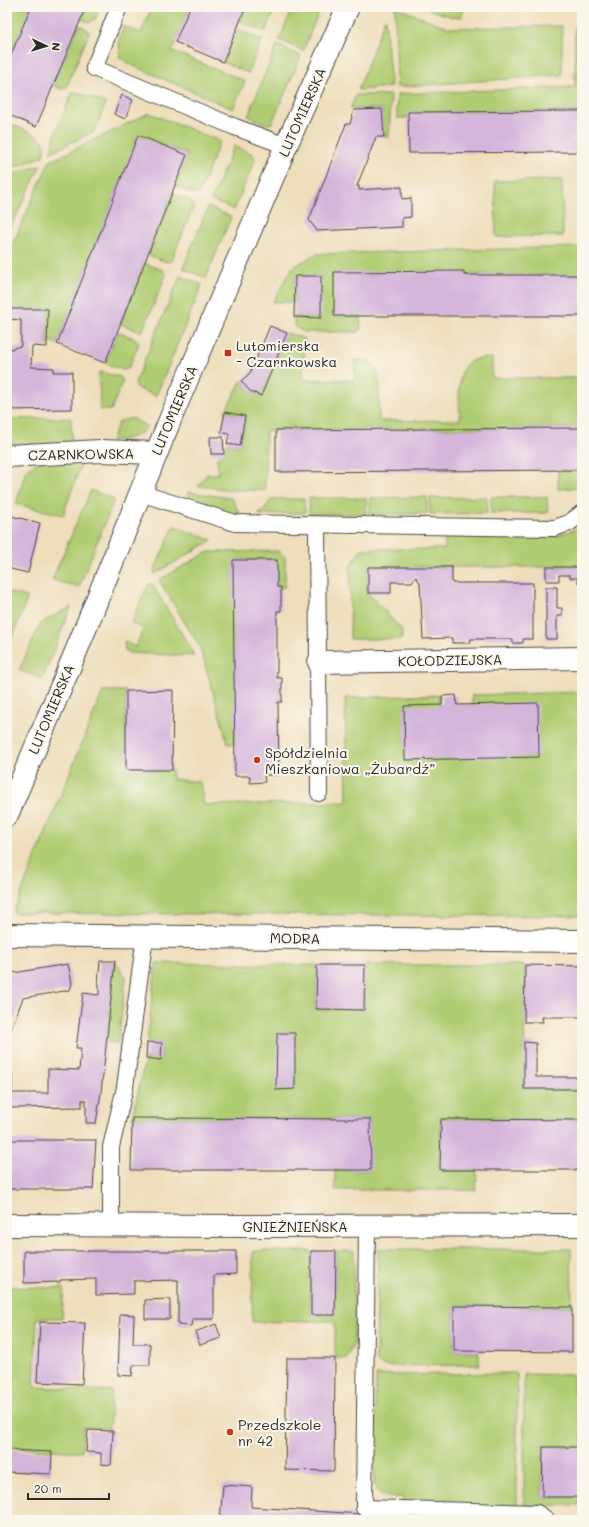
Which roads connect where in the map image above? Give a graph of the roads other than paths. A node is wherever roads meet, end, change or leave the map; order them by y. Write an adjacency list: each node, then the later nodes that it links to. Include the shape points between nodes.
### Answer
1 (119, 7): 3 (lane, via 94,68)
2 (348, 7): 3 (street, LUTOMIERSKA)
3 (286, 146): 4 (street, LUTOMIERSKA)
4 (156, 453): 5 (street, CZARNKOWSKA, via 100,451); 6 (street, LUTOMIERSKA)
5 (7, 456)
6 (140, 493): 8 (lane, via 235,523); 12 (street, LUTOMIERSKA)
7 (582, 513): 8 (lane, via 569,523 554,528)
8 (317, 525): 10 (lane)
9 (582, 658): 10 (street, KOŁODZIEJSKA)
10 (319, 662): 11 (lane)
11 (319, 793)
12 (7, 815)
13 (7, 935): 14 (street, MODRA)
14 (145, 936): 15 (street, MODRA); 18 (lane, via 125,1087 112,1147)
15 (582, 941)
16 (7, 1225): 18 (street, GNIEŹNIEŃSKA)
17 (582, 1225): 19 (street, GNIEŹNIEŃSKA)
18 (111, 1226): 19 (street, GNIEŹNIEŃSKA)
19 (368, 1226): 20 (lane, via 364,1508 537,1513)
20 (547, 1520)

